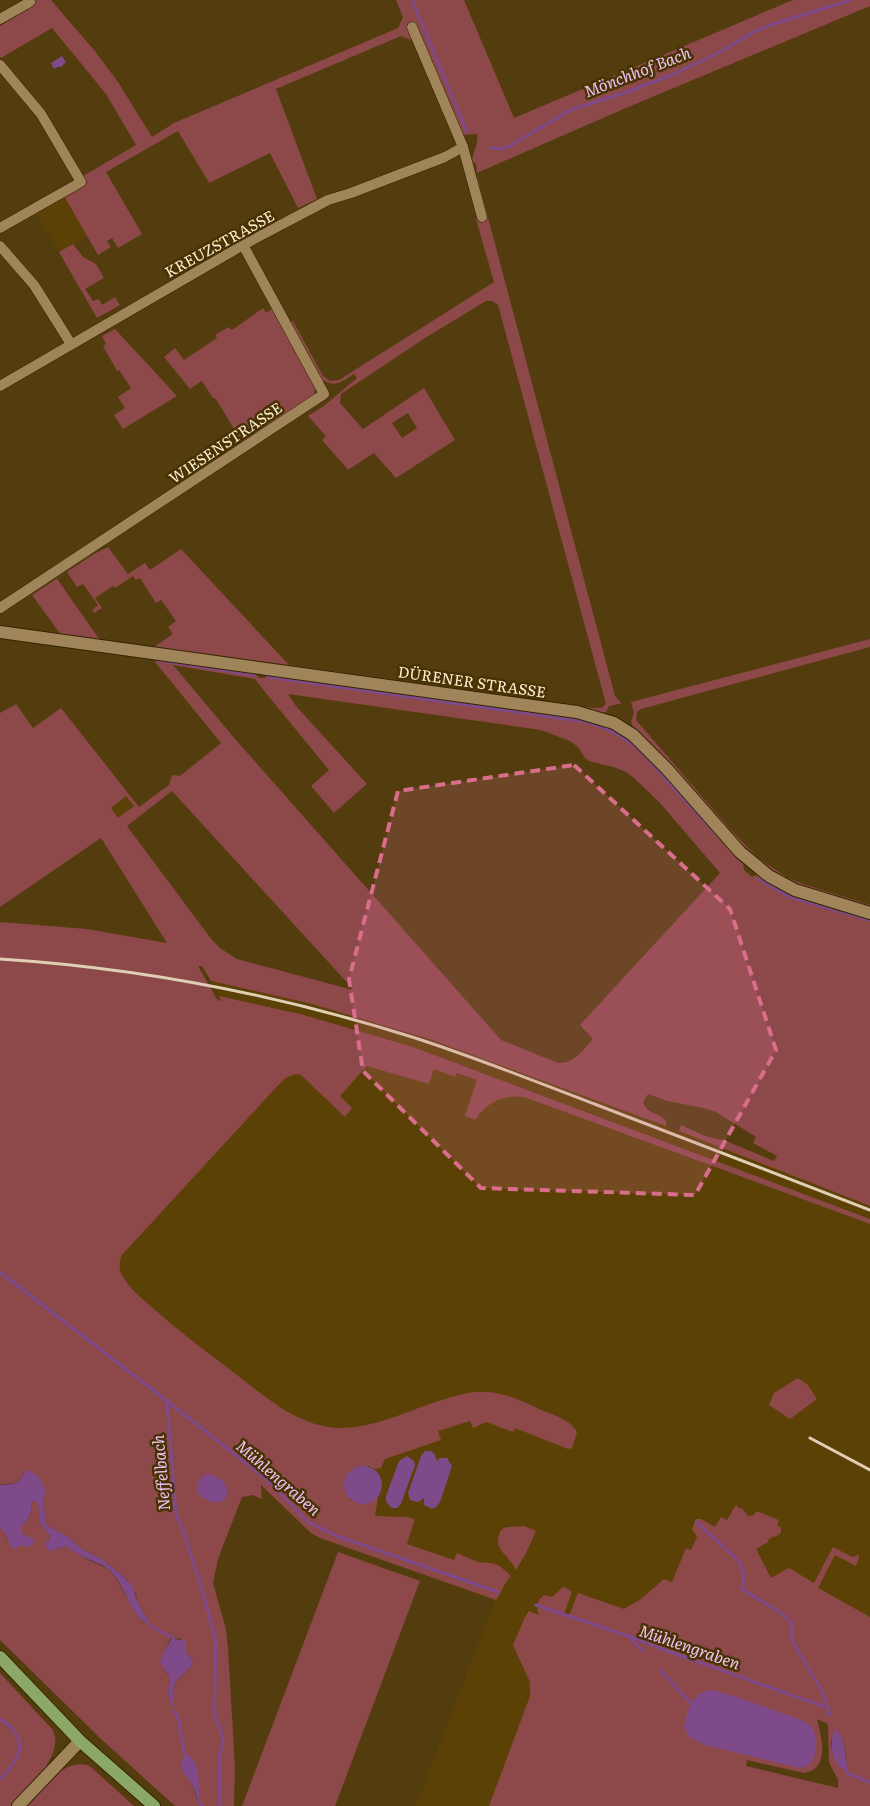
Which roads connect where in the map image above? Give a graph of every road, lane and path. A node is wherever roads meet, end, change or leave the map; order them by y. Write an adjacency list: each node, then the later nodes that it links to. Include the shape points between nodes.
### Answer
1 (30, 2): 2 (street)
2 (0, 19)
3 (412, 27): 5 (street)
4 (0, 65): 7 (street, via 42,114 81,182)
5 (463, 147): 6 (street); 8 (street, KREUZSTRASSE, via 351,194 328,200)
6 (482, 217)
7 (0, 228)
8 (243, 245): 10 (street, KREUZSTRASSE); 12 (street, WIESENSTRASSE, via 324,394)
9 (0, 246): 10 (street, via 34,285)
10 (71, 344): 11 (street, KREUZSTRASSE)
11 (0, 386)
12 (0, 608)
13 (0, 632): 14 (street, DÜRENER STRASSE, via 577,712 605,719 642,743 740,852 769,876 795,890)
14 (870, 913)
15 (0, 1657): 16 (main road)
16 (80, 1741): 17 (street); 18 (main road)
17 (18, 1806)
18 (154, 1806)

